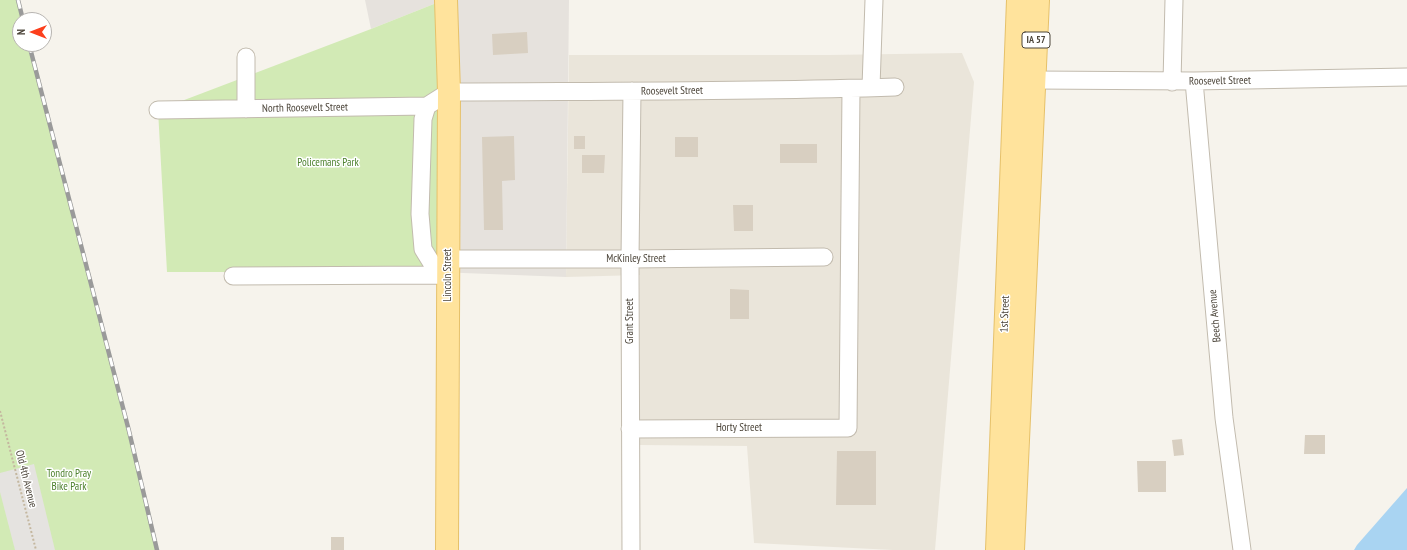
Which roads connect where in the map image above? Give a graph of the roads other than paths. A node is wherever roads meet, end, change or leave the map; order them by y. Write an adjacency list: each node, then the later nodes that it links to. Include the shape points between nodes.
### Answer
1 (446, 0): 15 (main road, Lincoln Street)
2 (874, 0): 12 (street)
3 (1018, 0): 8 (main road, IA 57)
4 (1038, 0): 8 (main road, IA 57)
5 (1174, 0): 9 (street)
6 (246, 57): 17 (street)
7 (1407, 77): 10 (street, Roosevelt Street)
8 (1024, 79): 9 (street, Roosevelt Street); 26 (main road, 1st Street, via 1003,351); 27 (main road, 1st Street)
9 (1172, 82): 10 (street, Roosevelt Street)
10 (1194, 82): 28 (street, Beech Avenue, via 1224,418)
11 (895, 87): 12 (street, Roosevelt Street)
12 (871, 88): 13 (street, Roosevelt Street)
13 (851, 89): 14 (street, Roosevelt Street); 23 (street, Horty Street, via 848,428)
14 (632, 91): 15 (street, Roosevelt Street); 20 (street, Grant Street)
15 (449, 92): 16 (street); 21 (main road, Lincoln Street)
16 (427, 106): 17 (street, North Roosevelt Street); 21 (street, via 423,119 420,214 423,249)
17 (246, 109): 18 (street, North Roosevelt Street)
18 (158, 110)
19 (824, 257): 20 (street, McKinley Street)
20 (630, 260): 21 (street, McKinley Street); 23 (street, Grant Street)
21 (445, 271): 22 (street, McKinley Street); 24 (main road, Lincoln Street)
22 (233, 276)
23 (630, 429): 25 (street, Grant Street)
24 (447, 550)
25 (631, 550)
26 (997, 550)
27 (1013, 550)
28 (1242, 550)

